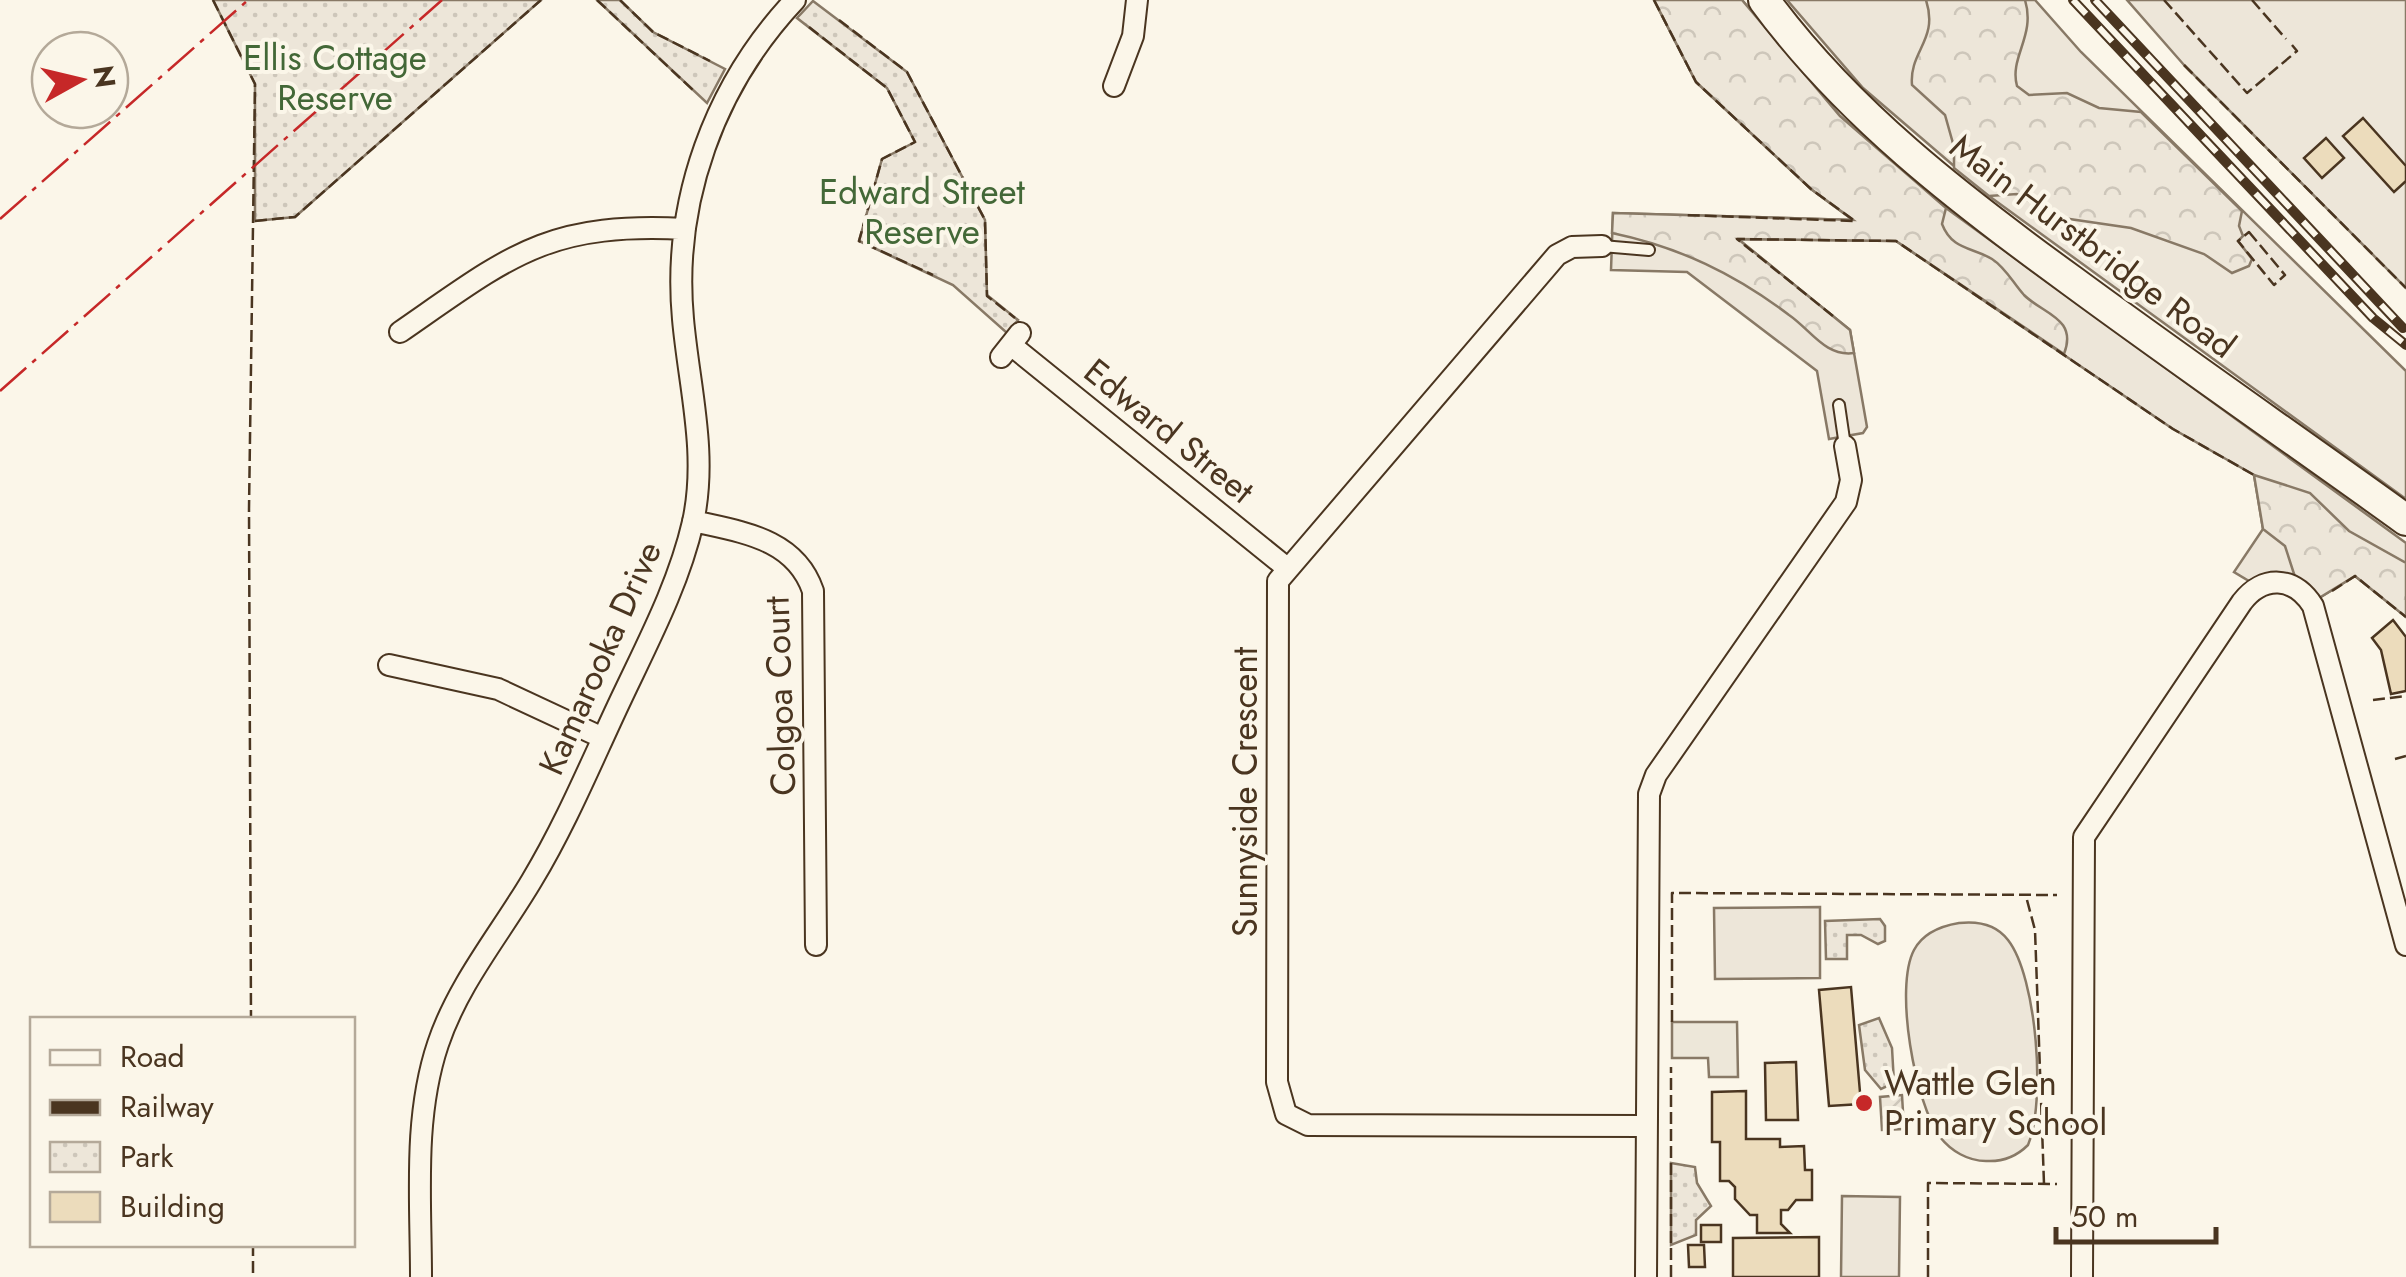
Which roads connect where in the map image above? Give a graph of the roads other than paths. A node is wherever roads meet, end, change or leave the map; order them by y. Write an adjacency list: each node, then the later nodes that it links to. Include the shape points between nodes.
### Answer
1 (795, 0): 5 (street, Kamarooka Drive, via 728,92 700,161)
2 (1137, 0): 4 (street, via 1133,36)
3 (1764, 0): 12 (main road, Main Hurstbridge Road, via 1859,108 1972,207)
4 (1114, 86)
5 (685, 229): 8 (street, via 601,228 551,239); 13 (street, Kamarooka Drive, via 682,307 699,446)
6 (1602, 246): 7 (lane); 14 (street, Sunnyside Crescent, via 1557,255)
7 (1649, 250)
8 (400, 332)
9 (1011, 345): 14 (street, Edward Street)
10 (1838, 405): 11 (lane)
11 (1845, 446): 19 (street, via 1851,480 1846,502 1650,787)
12 (2406, 520)
13 (693, 521): 16 (street, Kamarooka Drive, via 670,592); 17 (street, Colgoa Court, via 777,545 798,563 813,591)
14 (1287, 568): 19 (street, Sunnyside Crescent, via 1277,586 1277,1082 1283,1110 1294,1121 1318,1126)
15 (389, 665): 16 (street, via 488,686)
16 (603, 738): 20 (street, Kamarooka Drive, via 548,852 459,996 438,1043 423,1115)
17 (816, 945)
18 (2406, 946): 22 (street, via 2312,606 2292,585 2258,585 2084,837)
19 (1646, 1126): 21 (street)
20 (422, 1277)
21 (1646, 1277)
22 (2082, 1277)

